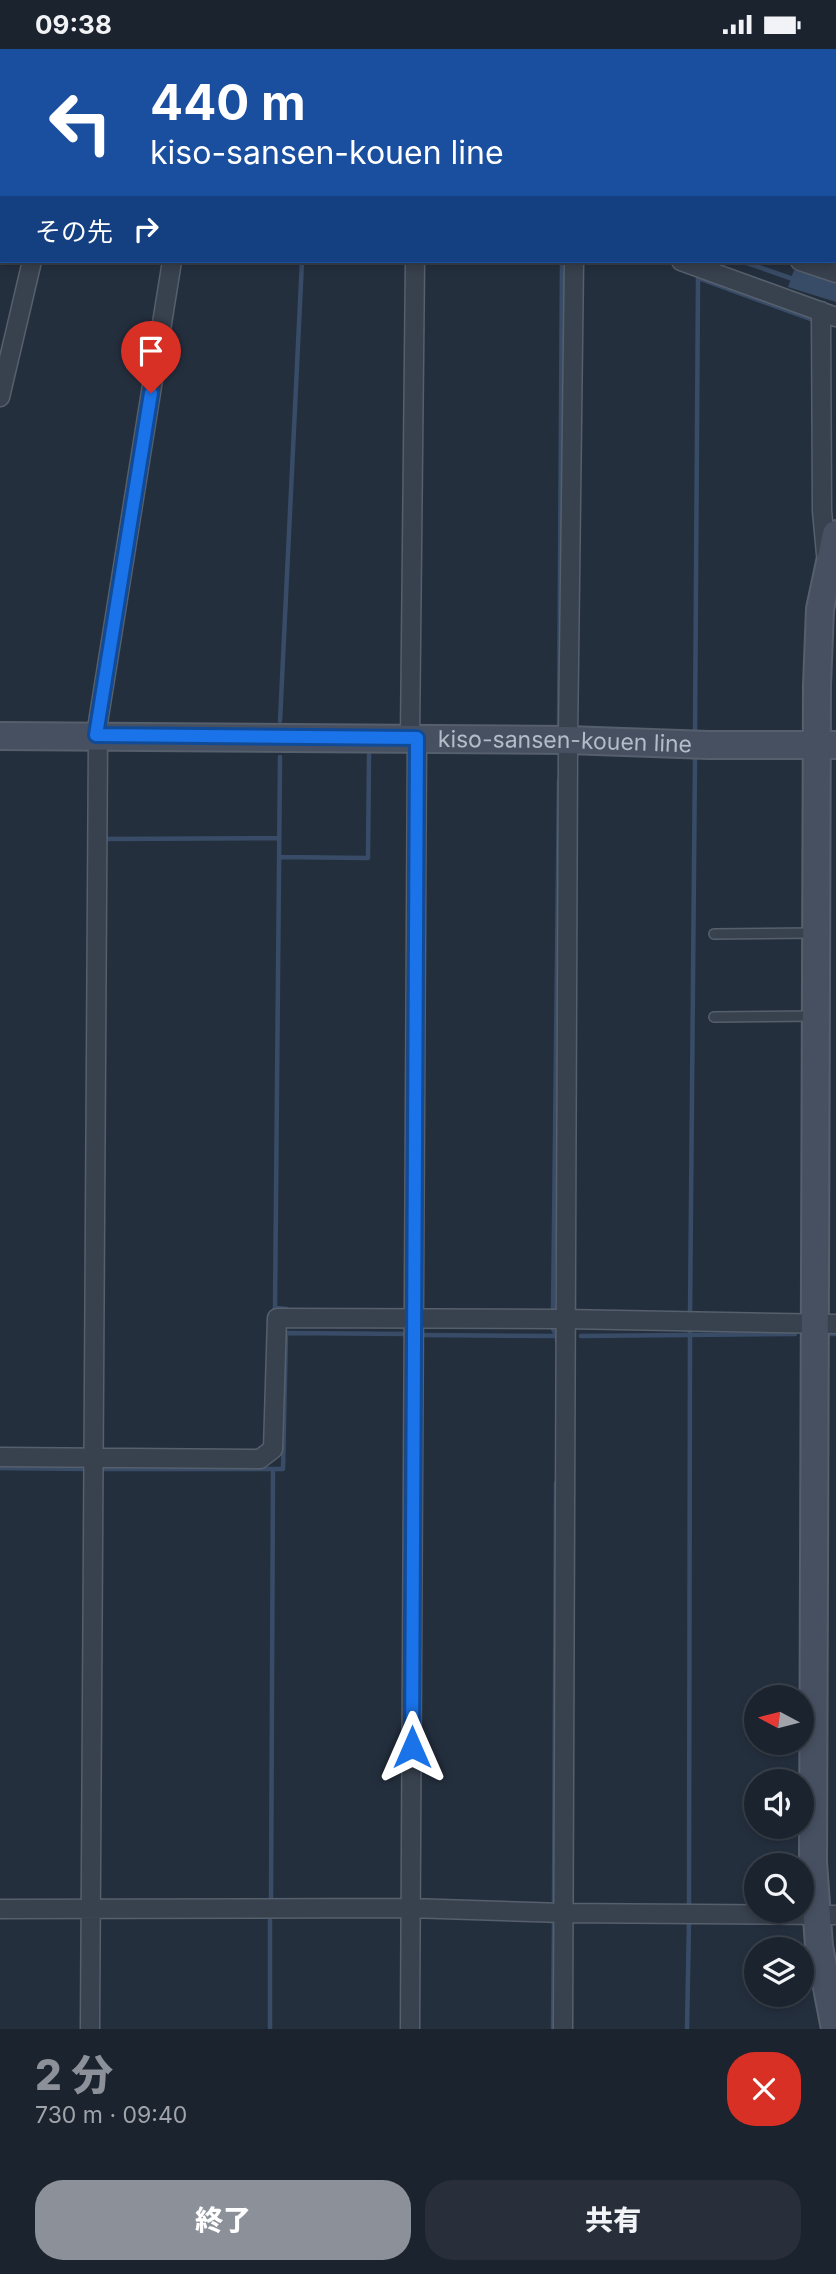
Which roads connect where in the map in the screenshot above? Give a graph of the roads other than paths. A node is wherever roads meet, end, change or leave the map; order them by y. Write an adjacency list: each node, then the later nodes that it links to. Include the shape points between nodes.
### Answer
1 (32, 263): 9 (street)
2 (172, 263): 12 (street)
3 (415, 263): 14 (street)
4 (574, 263): 15 (street)
5 (687, 263): 8 (street)
6 (806, 263): 7 (street)
7 (836, 273)
8 (829, 314): 11 (street, via 822,511)
9 (0, 397)
10 (836, 534): 11 (street)
11 (827, 568): 16 (street, via 817,685)
12 (97, 735): 13 (street, kiso-sansen-kouen line); 14 (street, kiso-sansen-kouen line); 25 (street)
13 (0, 736)
14 (414, 738): 15 (street, kiso-sansen-kouen line); 21 (street)
15 (568, 740): 16 (street, kiso-sansen-kouen line); 22 (street)
16 (827, 745): 17 (street)
17 (817, 933): 18 (lane); 19 (street)
18 (714, 934)
19 (816, 1016): 20 (lane); 23 (street)
20 (714, 1017)
21 (415, 1318): 22 (street); 25 (street, via 277,1318 273,1449 260,1459); 26 (street)
22 (565, 1319): 23 (street); 29 (street)
23 (826, 1324): 30 (street, via 813,1862)
24 (0, 1457): 25 (street)
25 (92, 1458): 28 (street)
26 (410, 1908): 28 (street); 29 (street); 32 (street)
27 (0, 1909): 28 (street)
28 (91, 1909): 31 (street)
29 (563, 1913): 30 (street); 33 (street)
30 (826, 1915): 34 (street, via 819,1946)
31 (90, 2029)
32 (410, 2029)
33 (563, 2029)
34 (835, 2029)

